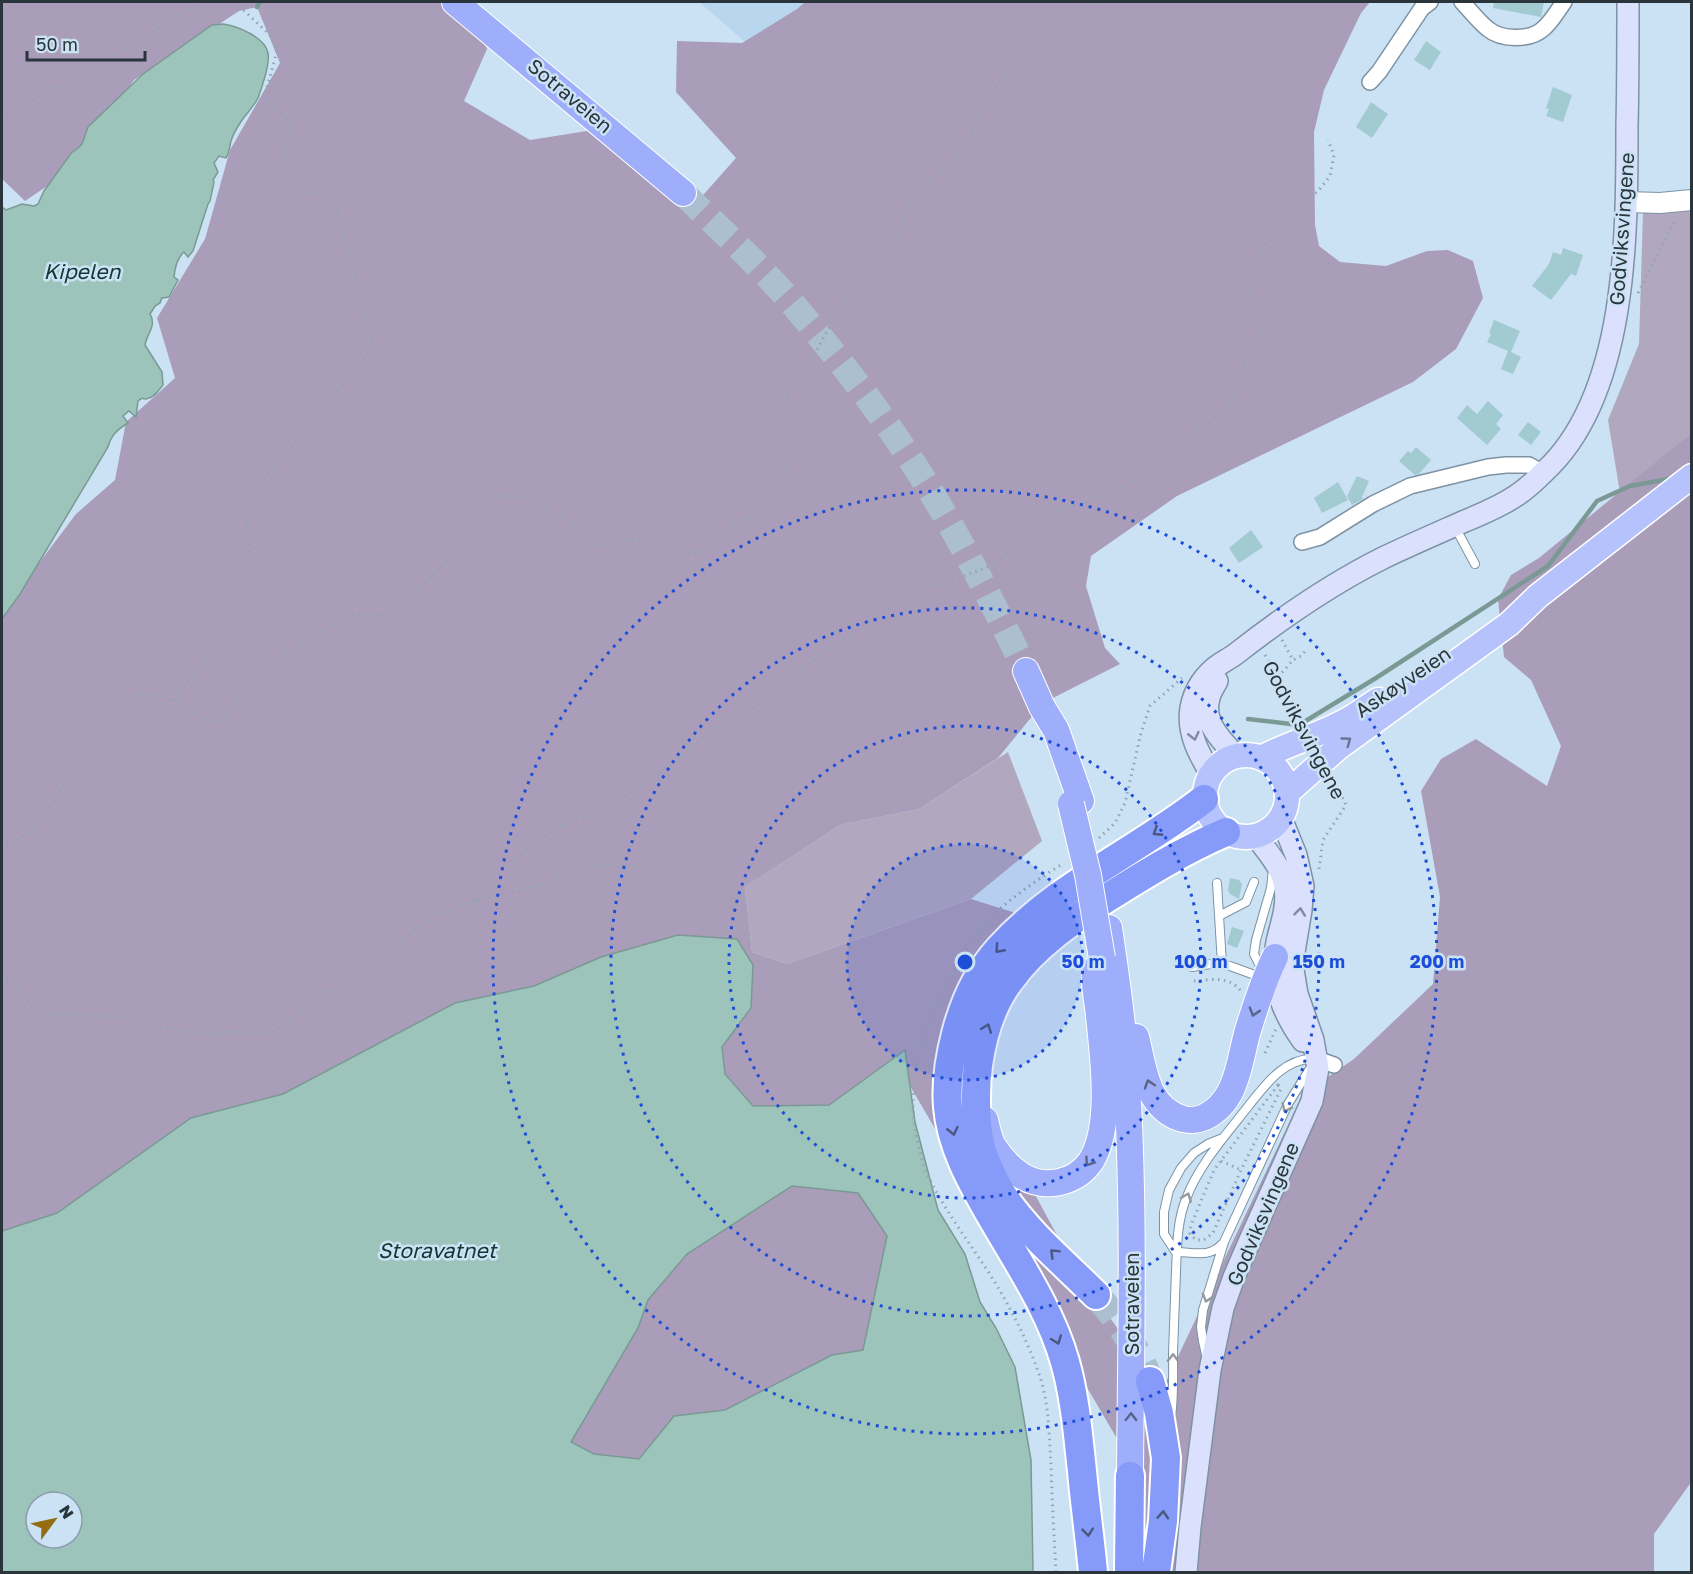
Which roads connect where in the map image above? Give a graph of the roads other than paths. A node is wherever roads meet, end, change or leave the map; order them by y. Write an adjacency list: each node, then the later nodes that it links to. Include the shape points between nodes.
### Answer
1 (455, 2): 7 (highway, Sotraveien)
2 (1430, 2): 6 (street)
3 (1462, 2): 4 (street, via 1488,30 1515,38 1543,30)
4 (1564, 2)
5 (1628, 2): 9 (main road, Godviksvingene)
6 (1370, 82)
7 (683, 193)
8 (1688, 200): 9 (street)
9 (1626, 202): 10 (main road, Godviksvingene, via 1622,281 1605,366 1575,435)
10 (1543, 473): 12 (main road, Godviksvingene, via 1515,497); 13 (street, via 1529,465 1506,465 1410,486 1320,537)
11 (1692, 476): 15 (main road, Askøyveien)
12 (1454, 526): 14 (lane); 16 (main road, Godviksvingene, via 1329,588)
13 (1302, 542)
14 (1475, 564)
15 (1538, 596): 19 (main road, Askøyveien, via 1502,614 1353,717); 21 (main road, Askøyveien, one-way to 15, via 1339,747 1509,624)
16 (1236, 654): 18 (main road, Godviksvingene, via 1221,674 1207,709 1217,735); 20 (main road, Godviksvingene, one-way to 20, via 1205,676 1191,708 1191,732)
17 (1026, 671): 22 (highway, via 1042,707 1046,732)
18 (1236, 756): 19 (main road); 20 (main road, via 1221,762)
19 (1261, 758): 21 (main road, via 1281,775)
20 (1208, 786): 24 (main road, via 1206,809); 43 (highway, one-way to 43, via 1170,824 1018,929 984,968 968,998 952,1048 948,1108 962,1161 1036,1293 1065,1362 1079,1443)
21 (1287, 793): 23 (main road)
22 (1076, 802): 32 (highway, via 1107,920); 32 (highway, bridge, via 1102,958 1095,973)
23 (1281, 818): 25 (main road); 31 (main road, one-way to 23, via 1294,952 1303,886)
24 (1226, 832): 25 (main road); 34 (highway, one-way to 24, via 980,1047 997,1002 1009,980 1038,949 1068,924 1158,866)
25 (1256, 836): 31 (main road, via 1281,871 1285,886 1286,906 1276,944)
26 (1254, 882): 28 (lane, via 1246,902)
27 (1217, 883): 28 (lane)
28 (1219, 916): 29 (lane)
29 (1222, 964): 30 (lane); 31 (lane)
30 (1192, 967)
31 (1275, 971): 32 (highway, one-way to 32, via 1245,1042 1232,1089 1215,1113 1199,1120 1186,1120 1160,1107 1142,1062); 33 (main road, via 1285,1011 1300,1037)
32 (1117, 1037): 34 (highway, one-way to 34, via 1100,1139 1081,1172 1059,1183 1023,1177 1001,1157 992,1144); 42 (highway, Sotraveien, via 1129,1120 1132,1251)
33 (1326, 1062): 35 (lane, via 1309,1058 1287,1065 1261,1090); 36 (lane, Godviksvingene, one-way to 36, via 1288,1104); 39 (main road, Godviksvingene, via 1318,1068 1312,1101 1234,1277)
34 (976, 1085): 38 (highway, one-way to 34, via 1027,1227 1004,1198 980,1143)
35 (1225, 1138): 37 (lane, one-way to 35, via 1185,1201); 37 (lane, via 1194,1153 1169,1190 1164,1234)
36 (1224, 1242): 37 (lane, Godviksvingene, via 1210,1254); 39 (lane, Godviksvingene, one-way to 39, via 1201,1327)
37 (1177, 1254): 41 (lane, Sotraveien, one-way to 37, via 1172,1405)
38 (1096, 1294)
39 (1210, 1370): 47 (main road, Godviksvingene)
40 (1150, 1381): 41 (highway)
41 (1166, 1458): 46 (highway, one-way to 41)
42 (1121, 1477): 44 (highway, Sotraveien); 45 (highway, Sotraveien)
43 (1093, 1572)
44 (1111, 1572)
45 (1129, 1572)
46 (1156, 1572)
47 (1186, 1572)

